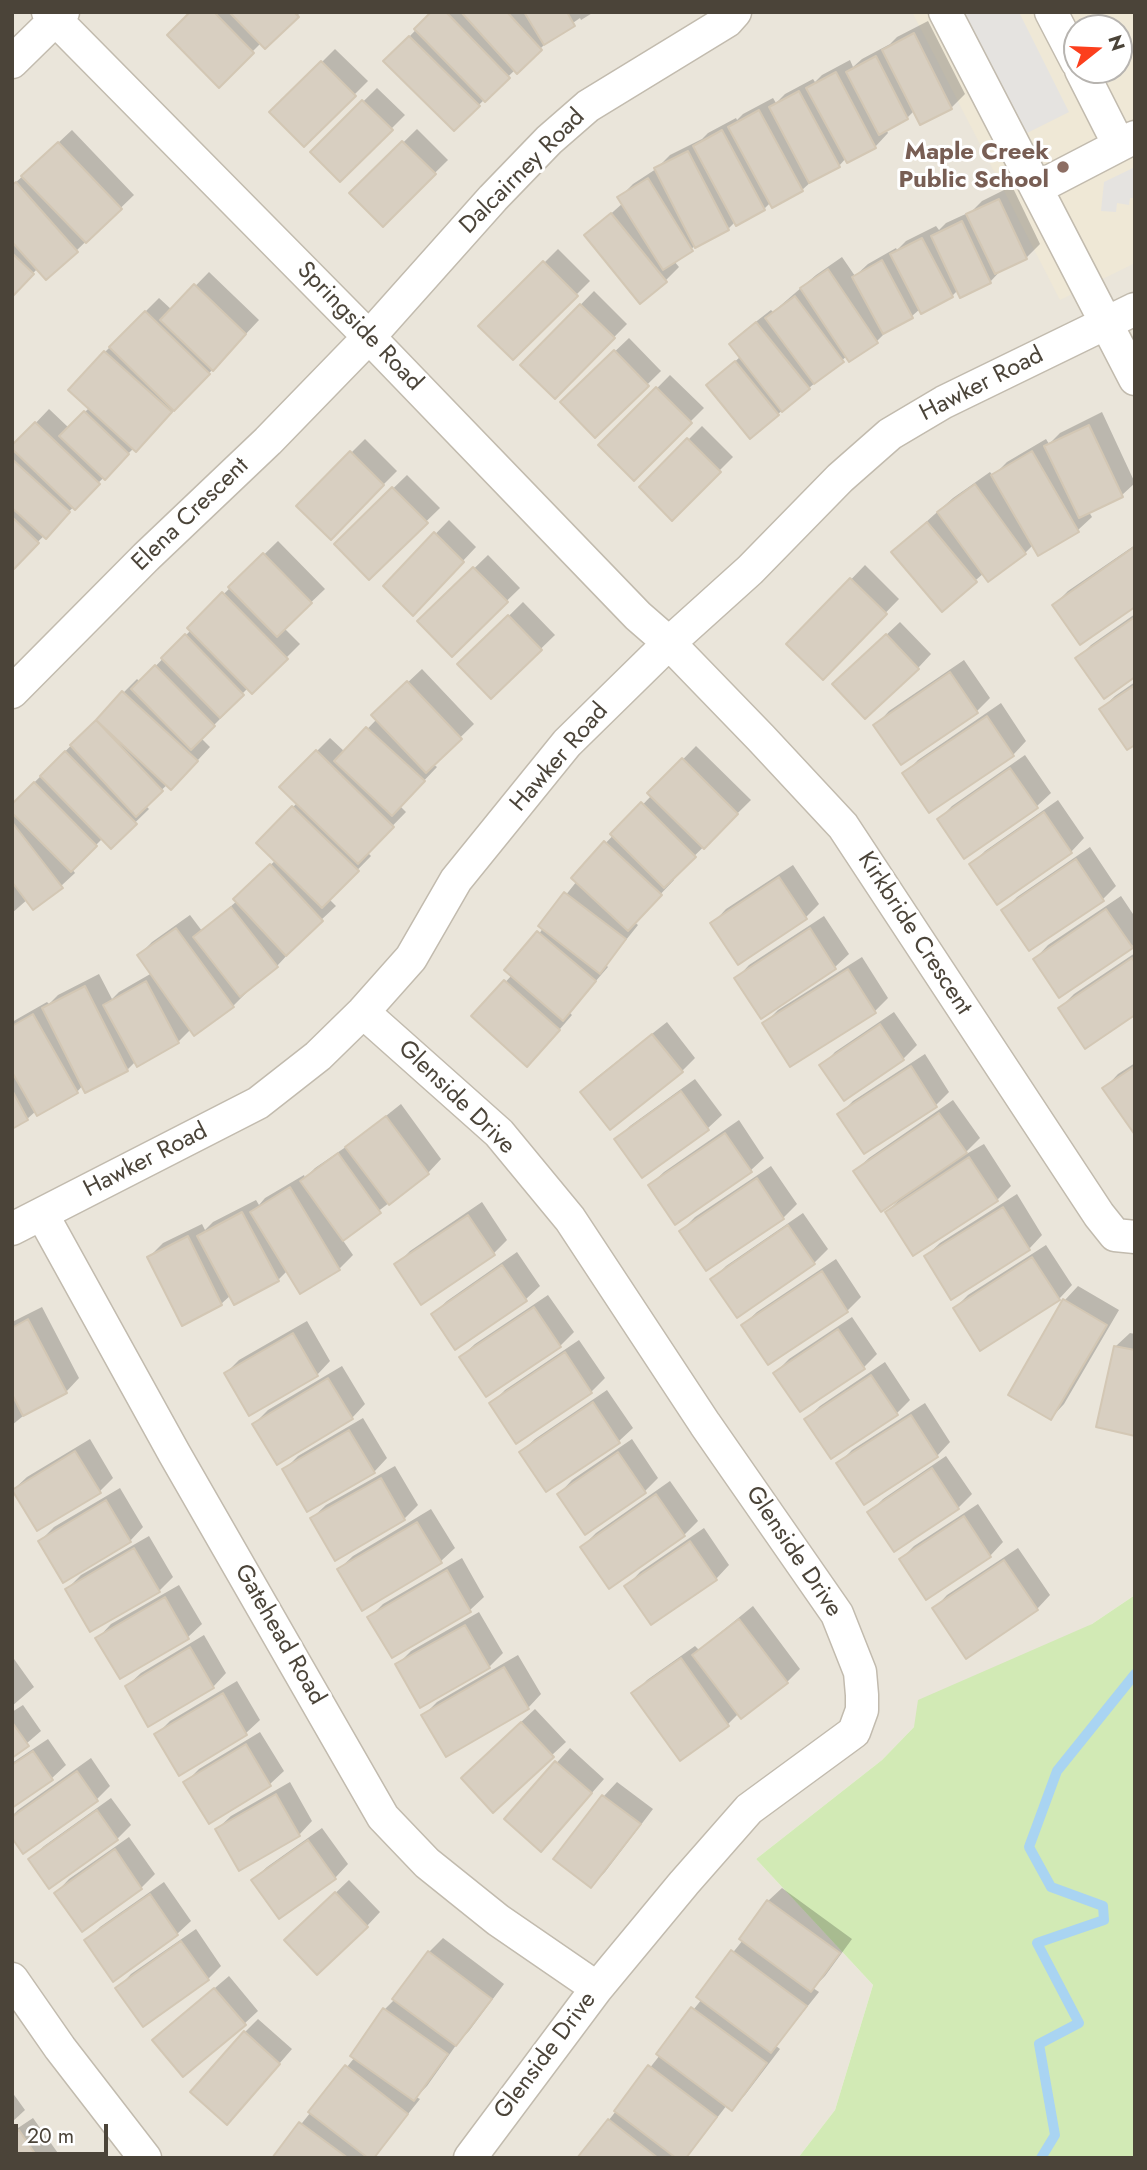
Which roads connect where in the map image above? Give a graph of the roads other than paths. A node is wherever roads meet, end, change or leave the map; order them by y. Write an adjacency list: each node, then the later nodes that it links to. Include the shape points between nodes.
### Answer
1 (735, 12): 11 (street, Dalcairney Road, via 588,106 493,198)
2 (945, 12): 9 (street)
3 (1051, 12): 5 (street)
4 (55, 15): 6 (street); 11 (street, Springside Road)
5 (1063, 35)
6 (12, 62)
7 (1090, 84): 8 (street)
8 (1127, 141): 9 (street)
9 (1037, 188): 10 (street)
10 (1121, 316): 12 (street); 13 (street, Hawker Road, via 890,433)
11 (369, 337): 13 (street, Springside Road); 14 (street, Elena Crescent)
12 (1135, 379)
13 (669, 643): 15 (street, Hawker Road, via 566,743 456,880 411,958); 18 (street, Kirkbride Crescent, via 843,826 1099,1215 1115,1235)
14 (12, 692)
15 (363, 1012): 16 (street, Hawker Road, via 318,1056 258,1103); 20 (street, Glenside Drive, via 499,1133 570,1219 838,1614 860,1672 862,1710 854,1732 749,1809)
16 (42, 1214): 17 (street, Hawker Road); 20 (street, Gatehead Road, via 383,1817 427,1863 498,1920)
17 (12, 1229)
18 (1135, 1237)
19 (12, 1979): 21 (street)
20 (597, 1988): 22 (street, Glenside Drive)
21 (145, 2158)
22 (470, 2158)

